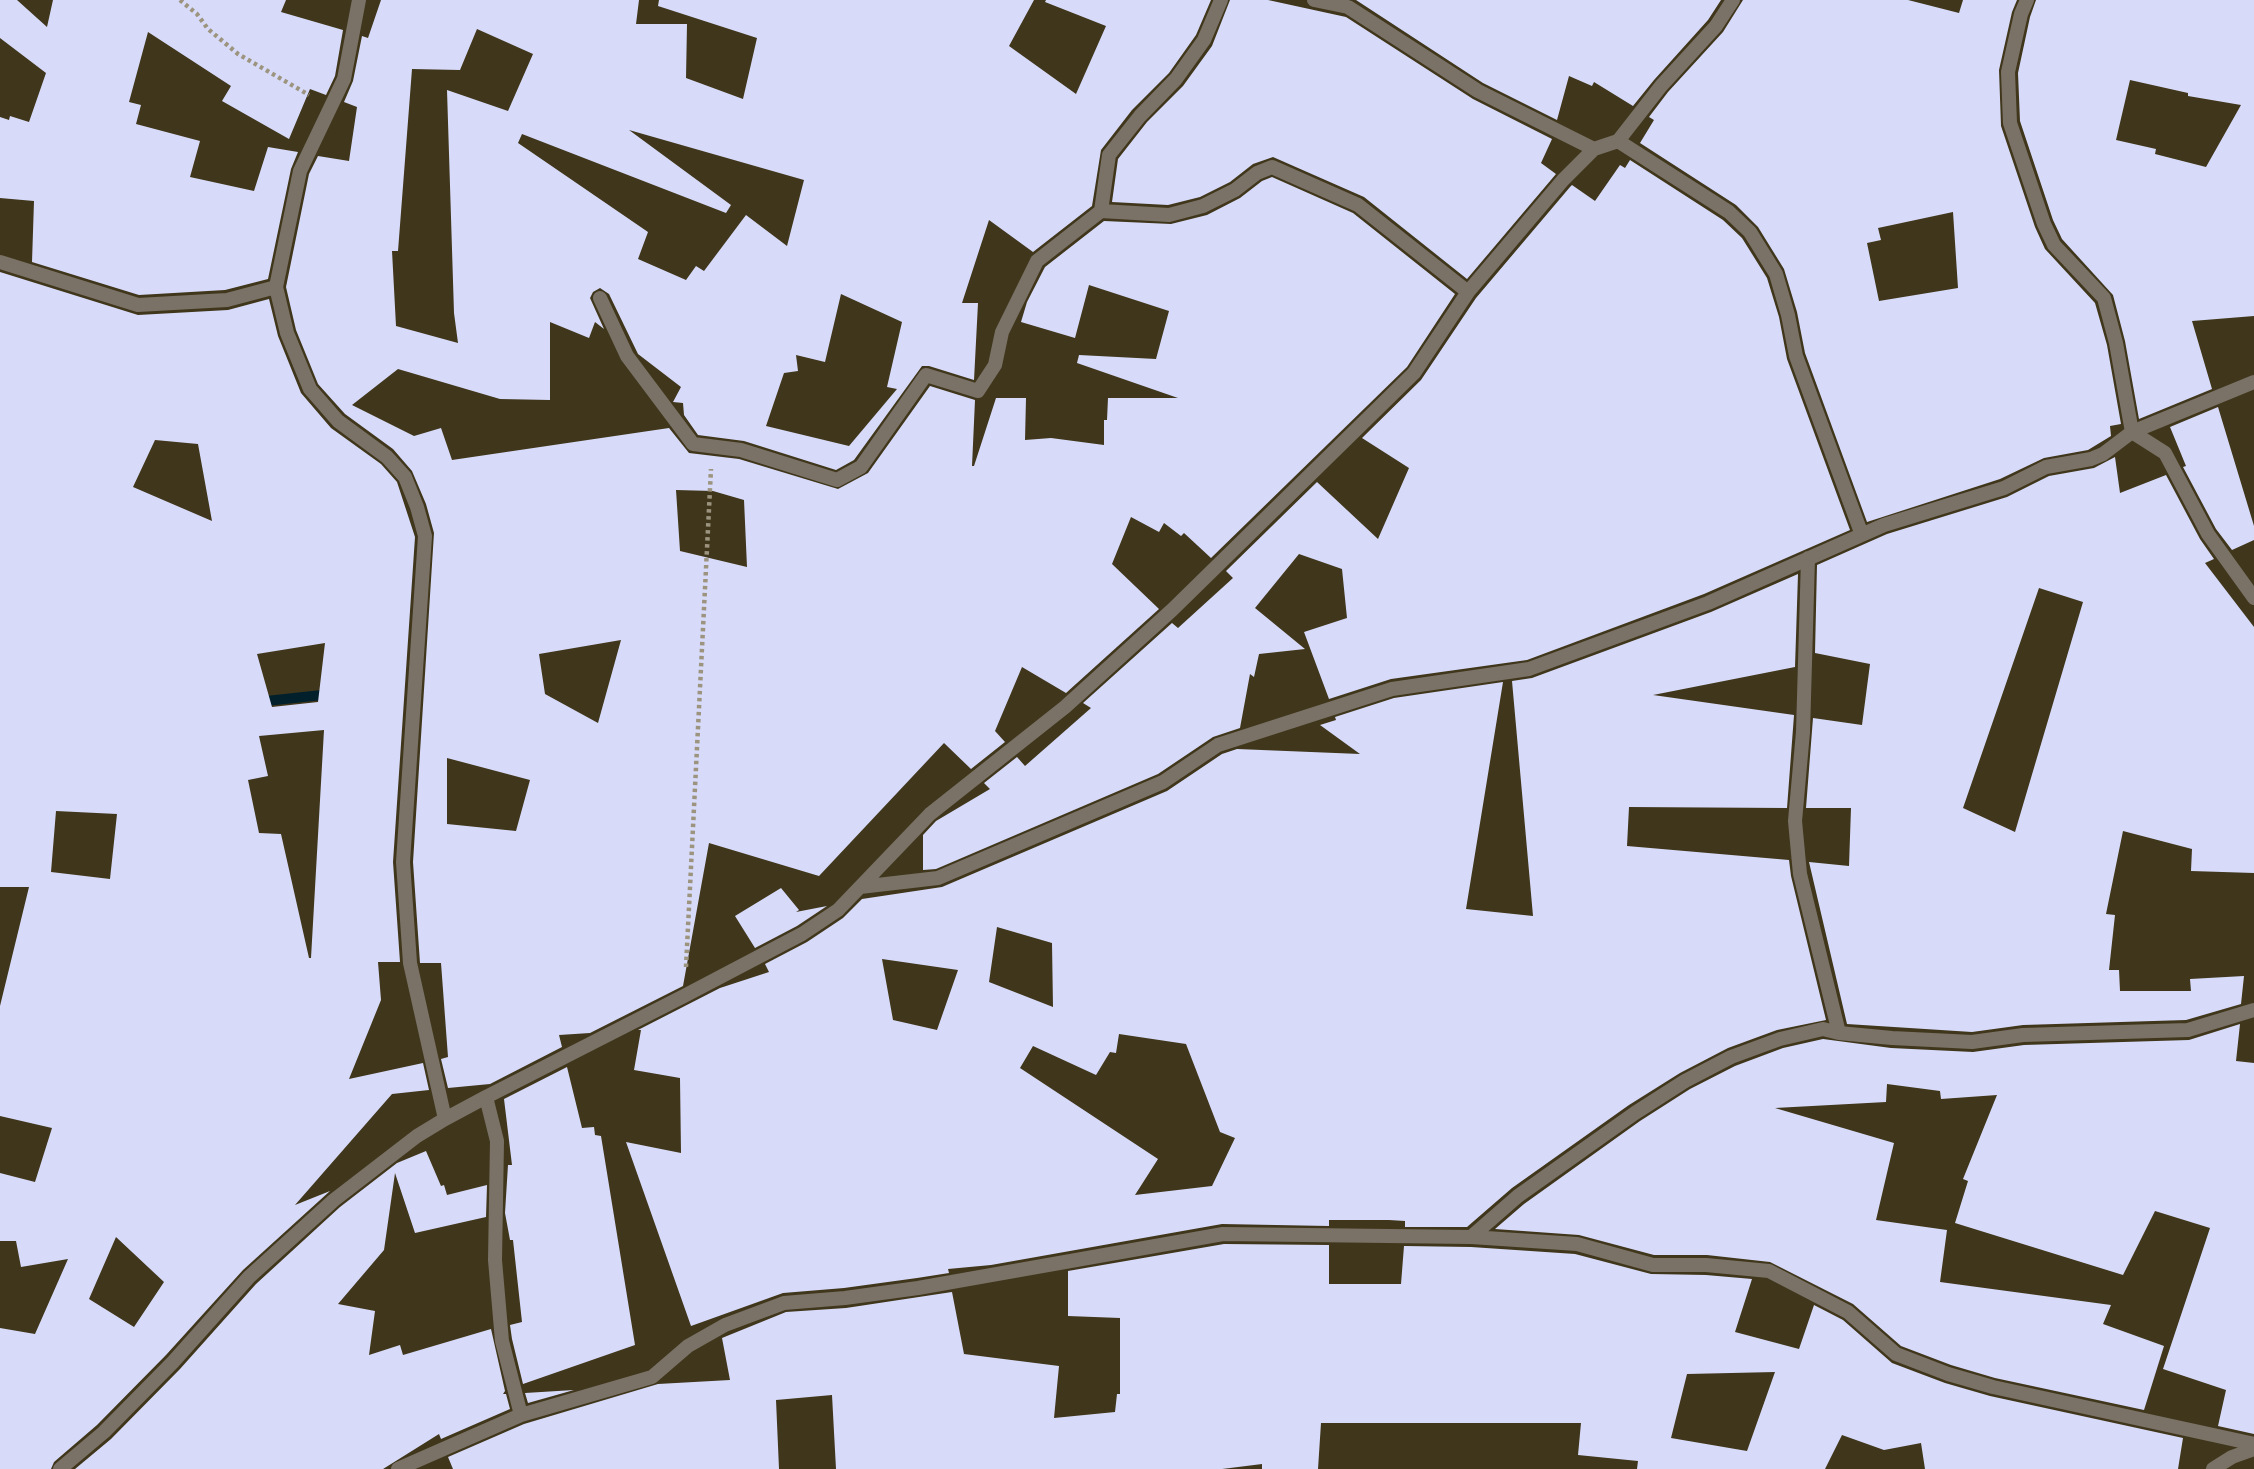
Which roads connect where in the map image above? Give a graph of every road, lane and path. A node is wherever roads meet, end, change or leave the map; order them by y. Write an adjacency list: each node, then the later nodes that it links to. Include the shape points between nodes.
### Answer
1 (180, 0): 7 (path, via 238,54)
2 (359, 0): 7 (street, via 344,79)
3 (1220, 0): 10 (street, via 1204,40 1109,155)
4 (1314, 0): 9 (street, via 1348,7 1478,91)
5 (1733, 0): 8 (street)
6 (2027, 0): 16 (street, via 2008,72 2010,123 2054,245 2104,298)
7 (330, 108): 12 (street, via 300,171)
8 (1618, 141): 9 (street); 18 (street, via 1729,212 1750,232 1776,274 1796,356)
9 (1594, 149): 13 (street)
10 (1101, 211): 13 (street, via 1169,215 1203,206 1272,167 1357,205); 17 (street, via 1037,261 1002,332 995,365 978,391 926,375 861,467 837,480 741,450)
11 (0, 262): 12 (street, via 138,304 227,300)
12 (276, 287): 26 (street, via 287,333 310,389 338,421 387,457 405,477 425,536 403,862 410,963)
13 (1468, 292): 21 (street, via 1414,373 1395,392 1162,619 1065,707 930,814)
14 (600, 298): 17 (street, via 627,356 693,444)
15 (2254, 382): 16 (street)
16 (2132, 432): 18 (street, via 2091,459 2046,467 2004,488); 20 (street, via 2165,453 2208,534)
17 (712, 447): 22 (path)
18 (1861, 535): 19 (street)
19 (1808, 558): 21 (street, via 1708,603 1529,669 1392,689 1219,745 1163,782 938,878); 24 (street, via 1803,732 1795,821 1800,874)
20 (2254, 598)
21 (860, 887): 22 (street, via 838,910 802,934)
22 (684, 996): 25 (street)
23 (2254, 1010): 24 (street, via 2188,1030 2024,1035 1972,1042)
24 (1839, 1033): 27 (street, via 1823,1029 1780,1039 1685,1081 1518,1196)
25 (486, 1097): 26 (street); 28 (street, via 497,1141 495,1260 502,1341)
26 (445, 1119): 30 (street, via 334,1200 249,1277 173,1362)
27 (1471, 1237): 28 (street, via 1223,1234 918,1288 783,1303 725,1325 688,1346 652,1377); 29 (street, via 1577,1244 1653,1265 1769,1271 1848,1312 1896,1354 1948,1374)
28 (521, 1415): 31 (street)
29 (2254, 1447): 32 (street)
30 (60, 1469)
31 (398, 1469)
32 (2213, 1469)

